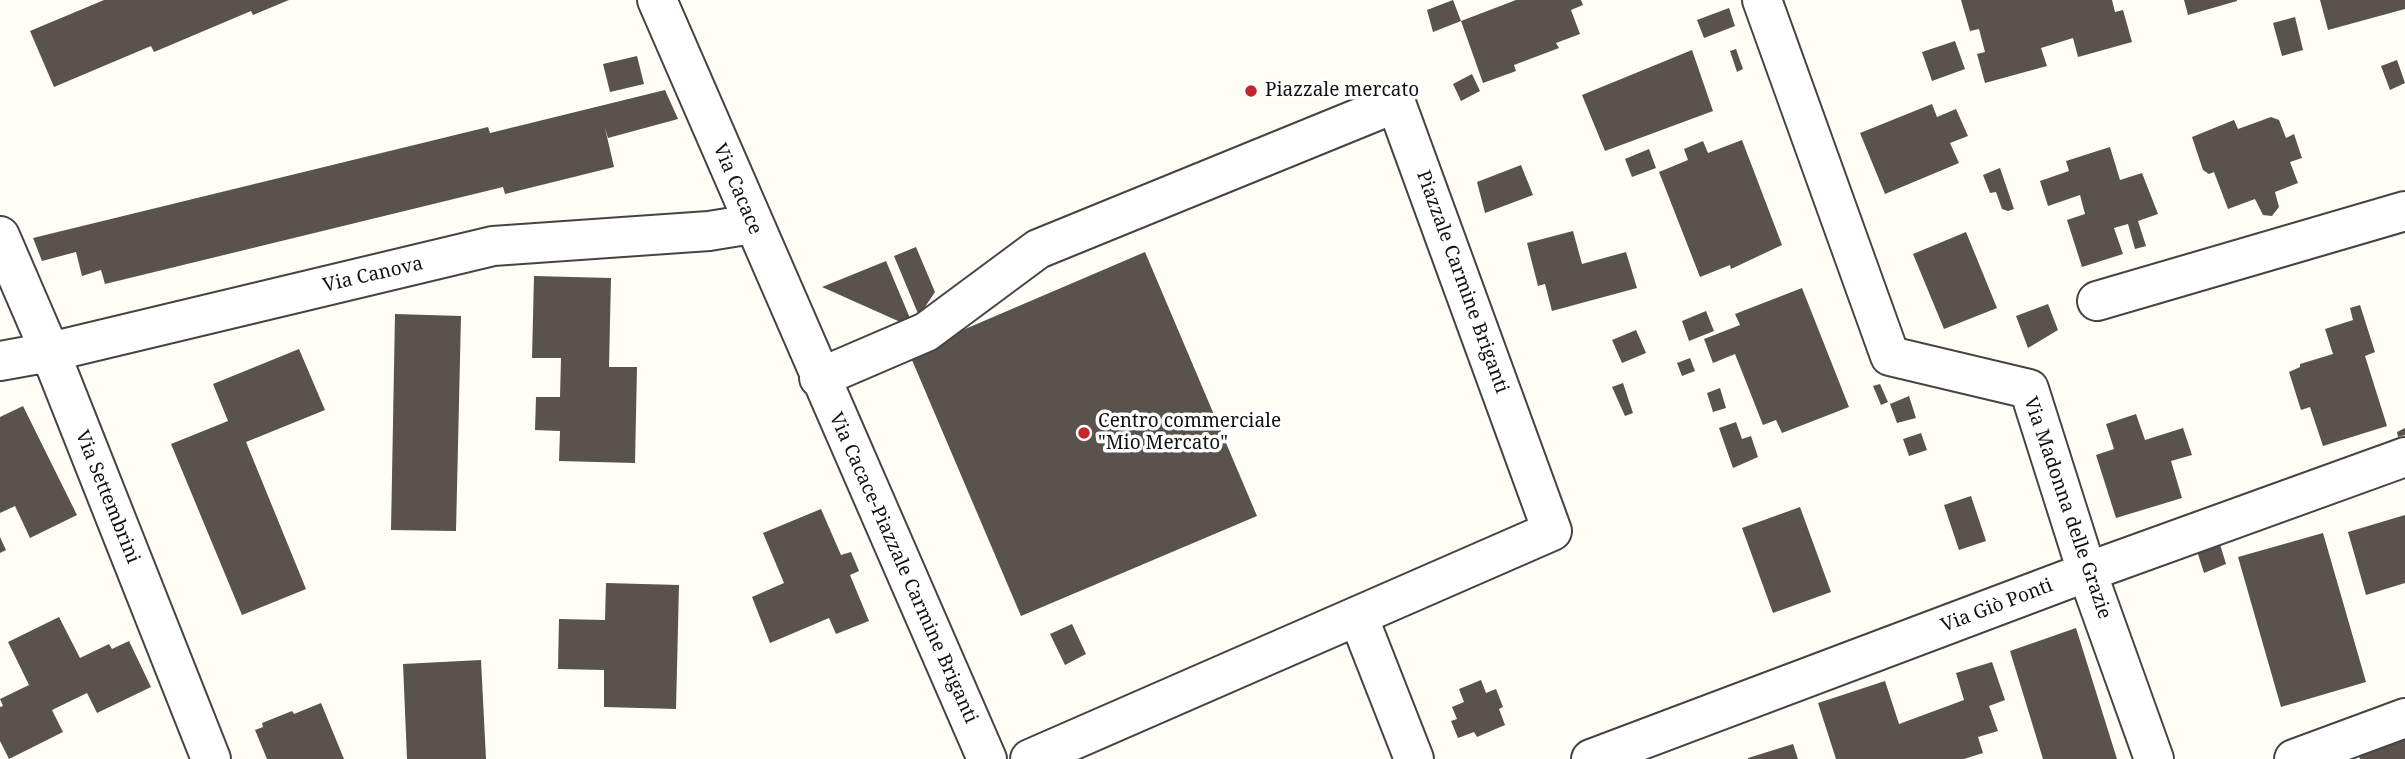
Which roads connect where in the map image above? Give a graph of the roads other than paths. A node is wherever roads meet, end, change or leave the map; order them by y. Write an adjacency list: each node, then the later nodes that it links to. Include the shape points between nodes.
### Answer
1 (657, 0): 4 (street, Via Cacace)
2 (1762, 0): 11 (street, Via Madonna delle Grazie, via 1890,356 2029,389)
3 (2405, 211): 6 (street)
4 (752, 224): 7 (street, Via Canova, via 493,246); 9 (street, Via Cacace)
5 (0, 236): 7 (street, Via Settembrini)
6 (2097, 301)
7 (50, 352): 8 (street, Via Canova); 14 (street, Via Settembrini)
8 (0, 361)
9 (819, 377): 12 (street, Piazzale Carmine Briganti, via 926,332 1038,248 1396,103 1552,531); 15 (street, Via Cacace-Piazzale Carmine Briganti)
10 (2405, 457): 11 (street, Via Giò Ponti)
11 (2087, 572): 18 (street, Via Giò Ponti); 19 (street, Via Madonna delle Grazie)
12 (1358, 616): 16 (street, Piazzale Carmine Briganti); 17 (street)
13 (2405, 718): 20 (street)
14 (211, 759)
15 (987, 759)
16 (1030, 759)
17 (1414, 759)
18 (1591, 759)
19 (2154, 759)
20 (2294, 759)

